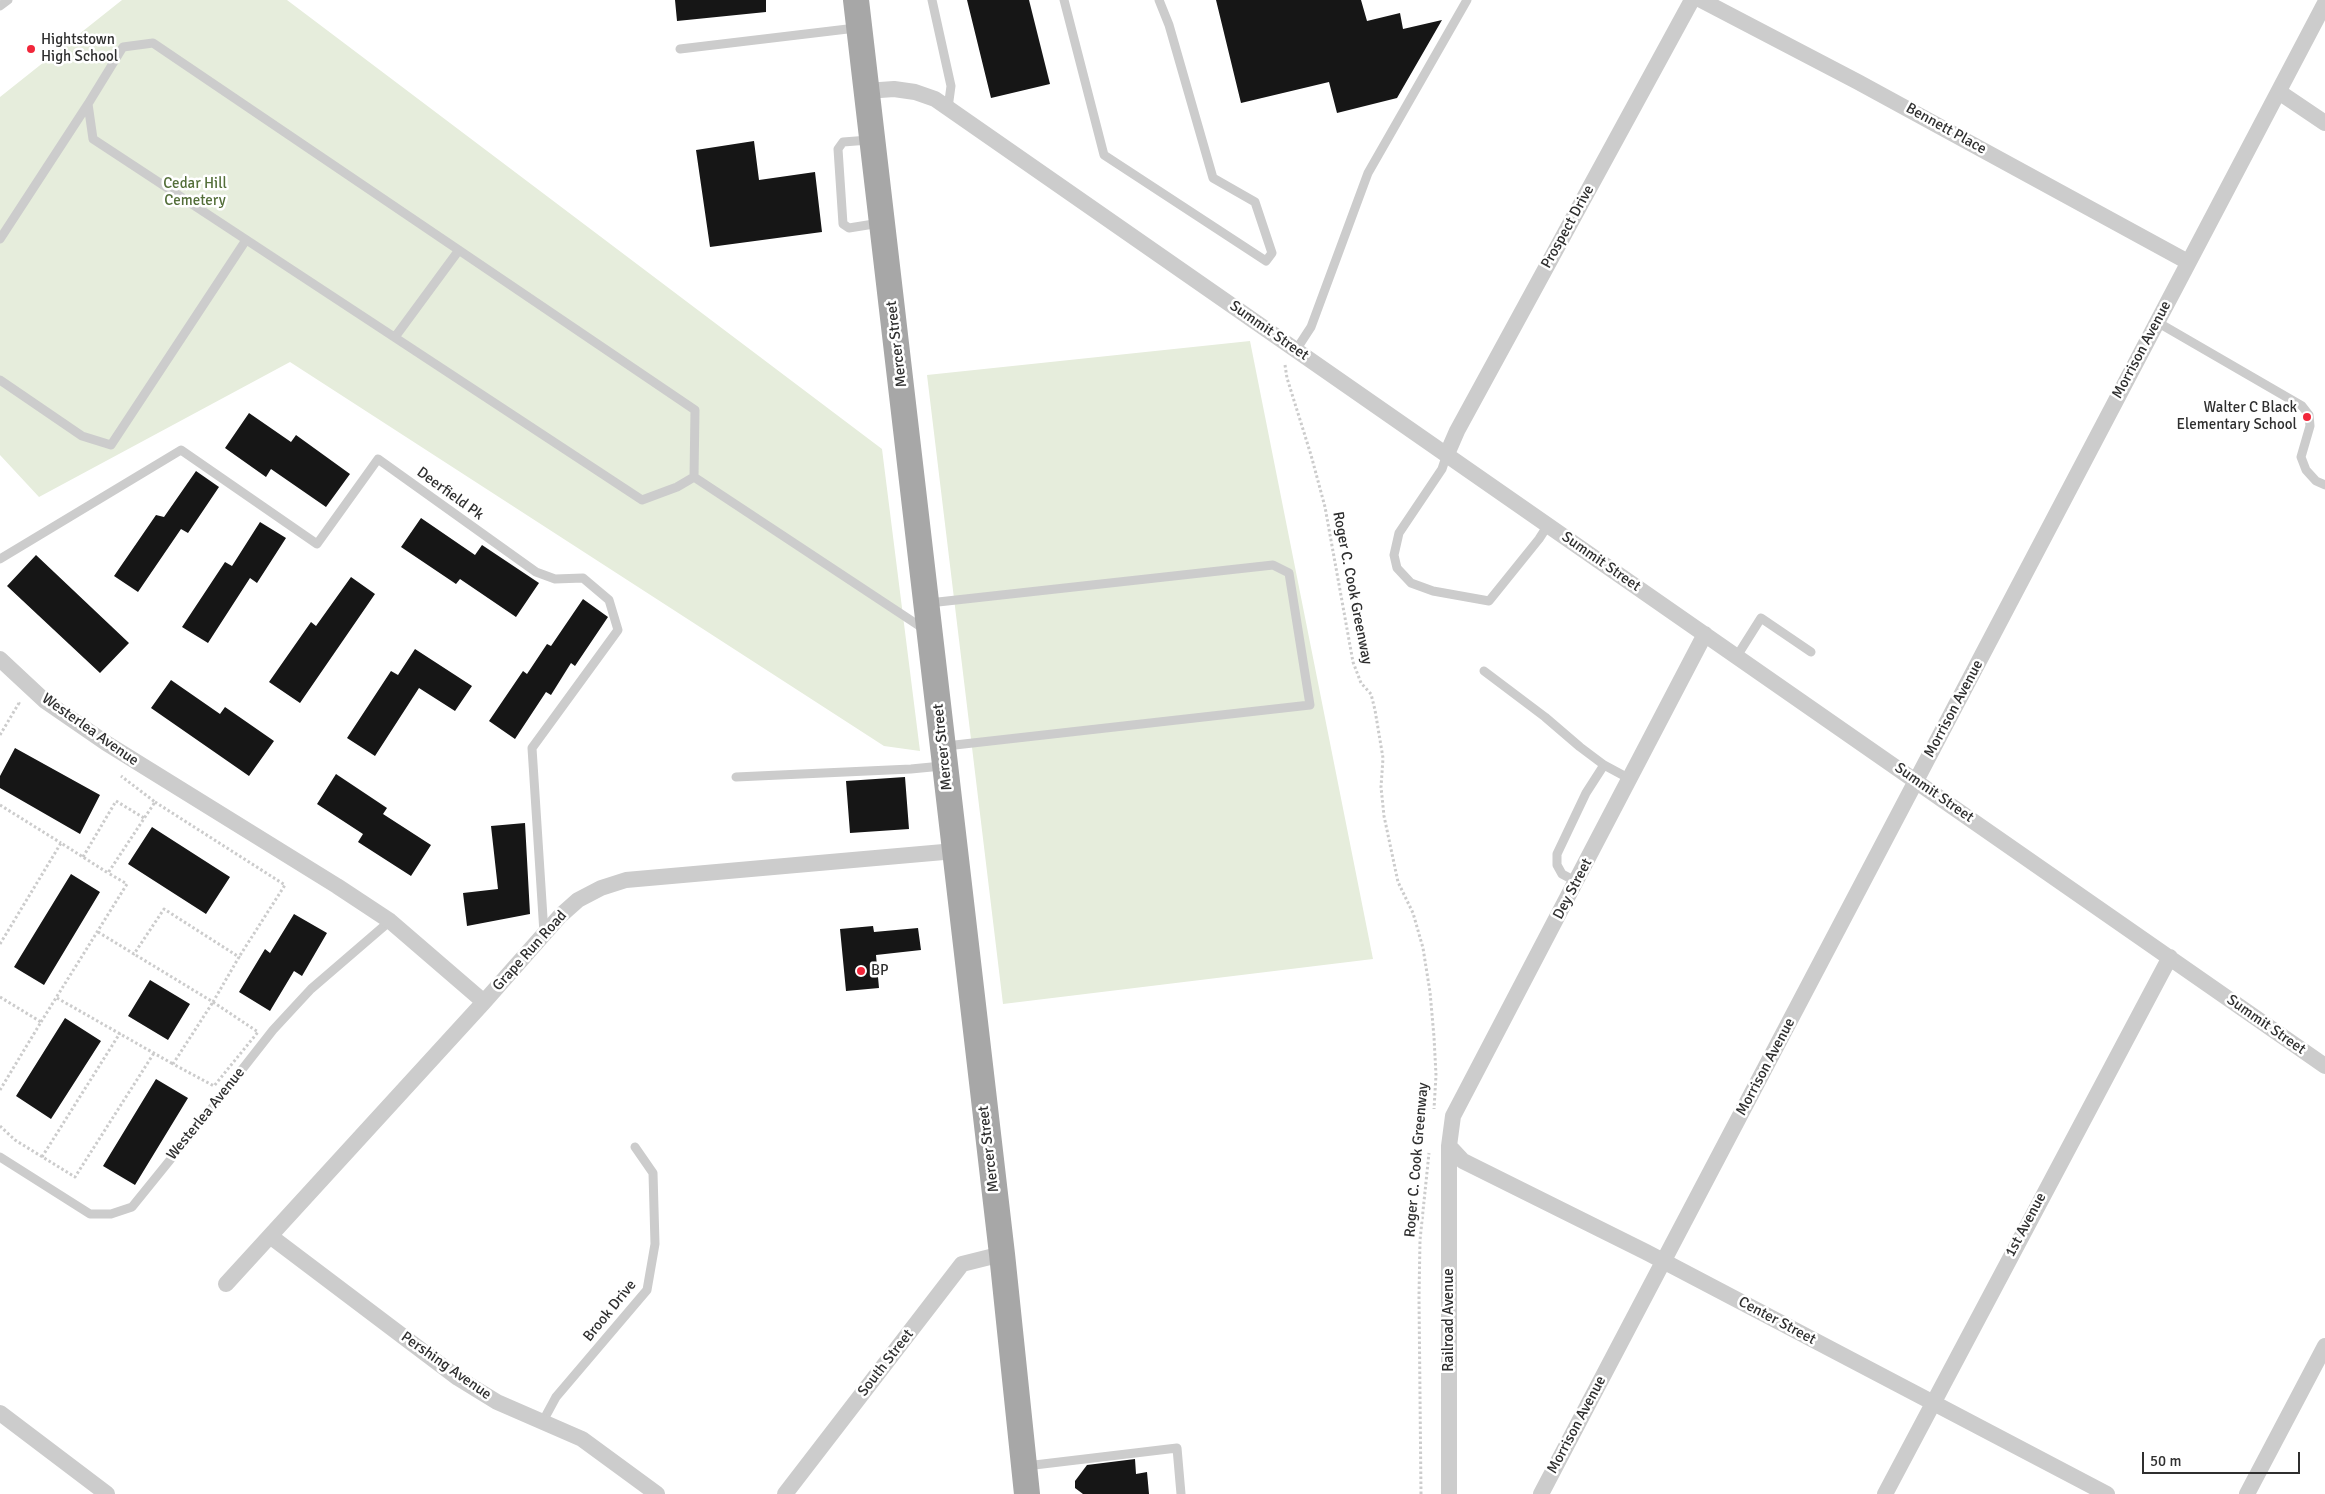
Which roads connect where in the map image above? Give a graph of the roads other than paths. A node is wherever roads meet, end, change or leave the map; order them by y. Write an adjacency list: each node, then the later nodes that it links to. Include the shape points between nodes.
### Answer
1 (8, 0): 10 (lane)
2 (856, 0): 11 (main road, Mercer Street)
3 (932, 0): 16 (lane, via 951,86)
4 (1064, 0): 5 (lane, via 1104,155 1266,261 1272,253 1255,202 1213,178)
5 (1160, 0)
6 (1467, 0): 26 (lane, via 1368,173 1311,327)
7 (1692, 0): 28 (street, Prospect Drive, via 1461,422)
8 (1701, 0): 23 (street, Bennett Place)
9 (2325, 3): 14 (street, Morrison Avenue)
10 (0, 6)
11 (859, 28): 12 (lane); 13 (main road, Mercer Street)
12 (680, 49)
13 (866, 91): 16 (street, Summit Street, via 894,89 915,92); 18 (main road, Mercer Street)
14 (2279, 92): 17 (street); 23 (street, Morrison Avenue)
15 (88, 104): 20 (lane); 21 (lane, via 92,139); 22 (lane, via 123,47 153,43)
16 (948, 108): 26 (street, Summit Street)
17 (2325, 123)
18 (872, 139): 19 (main road, Mercer Street); 19 (lane, via 842,142 838,149 843,224 849,228)
19 (882, 223): 33 (main road, Mercer Street)
20 (0, 240)
21 (246, 240): 25 (lane); 27 (lane, via 111,445 82,436)
22 (459, 250): 25 (lane); 29 (lane, via 695,410)
23 (2188, 262): 24 (street, Morrison Avenue)
24 (2157, 322): 30 (lane, via 2302,406 2309,415 2310,426 2301,457 2306,470); 44 (street, Morrison Avenue)
25 (395, 337): 29 (lane, via 642,500)
26 (1296, 350): 28 (street, Summit Street)
27 (0, 380)
28 (1447, 454): 31 (street, Summit Street); 31 (lane, via 1442,469 1399,533 1395,562 1411,583 1433,591 1489,601)
29 (694, 477): 34 (lane)
30 (2325, 485)
31 (1548, 525): 35 (street, Summit Street)
32 (0, 560): 48 (lane, Deerfield Pk, via 181,450 317,544 378,459 536,572 555,579 584,578 609,600 618,630 532,748)
33 (927, 603): 34 (main road, Mercer Street); 40 (lane, via 1274,565 1289,573 1310,706)
34 (930, 634): 40 (main road, Mercer Street)
35 (1705, 634): 37 (street, Summit Street); 43 (street, Dey Street)
36 (1810, 652): 37 (lane, via 1761,618)
37 (1737, 656): 44 (street, Summit Street)
38 (0, 659): 47 (street, Westerlea Avenue, via 46,701 106,744)
39 (1484, 671): 41 (lane)
40 (944, 756): 42 (lane, via 911,769); 45 (main road, Mercer Street)
41 (1604, 764): 43 (lane); 46 (lane, via 1586,793 1557,854 1557,865 1562,874)
42 (736, 777)
43 (1630, 779): 46 (street, Dey Street)
44 (1917, 780): 49 (street, Summit Street); 57 (street, Morrison Avenue)
45 (955, 851): 48 (street, Grape Run Road, via 626,880 578,900); 56 (main road, Mercer Street)
46 (1577, 882): 52 (street, Dey Street, via 1453,1116)
47 (390, 921): 50 (street, Westerlea Avenue); 54 (lane, Westerlea Avenue, via 311,990 273,1030 132,1207 111,1214 90,1214)
48 (544, 933): 50 (street, Grape Run Road)
49 (2170, 957): 51 (street, Summit Street); 60 (street, 1st Avenue)
50 (484, 1002): 55 (street, Grape Run Road)
51 (2325, 1066)
52 (1449, 1146): 57 (street, Center Street, via 1463,1161); 69 (street, Railroad Avenue)
53 (635, 1147): 62 (lane, Brook Drive, via 653,1173 655,1244 647,1290 556,1397)
54 (0, 1157)
55 (270, 1236): 58 (street, Grape Run Road); 62 (street, Pershing Avenue, via 458,1378 497,1402)
56 (1002, 1254): 63 (main road, Mercer Street); 66 (street, South Street, via 962,1264)
57 (1663, 1262): 60 (street, Center Street); 70 (street, Morrison Avenue)
58 (226, 1284)
59 (2325, 1346): 73 (street)
60 (1932, 1402): 71 (street, 1st Avenue); 72 (street, Center Street)
61 (0, 1413): 64 (street)
62 (543, 1421): 65 (street, Pershing Avenue, via 582,1439)
63 (1024, 1466): 67 (main road, Mercer Street); 68 (lane, via 1176,1448)
64 (107, 1494)
65 (657, 1494)
66 (785, 1494)
67 (1027, 1494)
68 (1181, 1494)
69 (1449, 1494)
70 (1541, 1494)
71 (1884, 1494)
72 (2107, 1494)
73 (2247, 1494)

